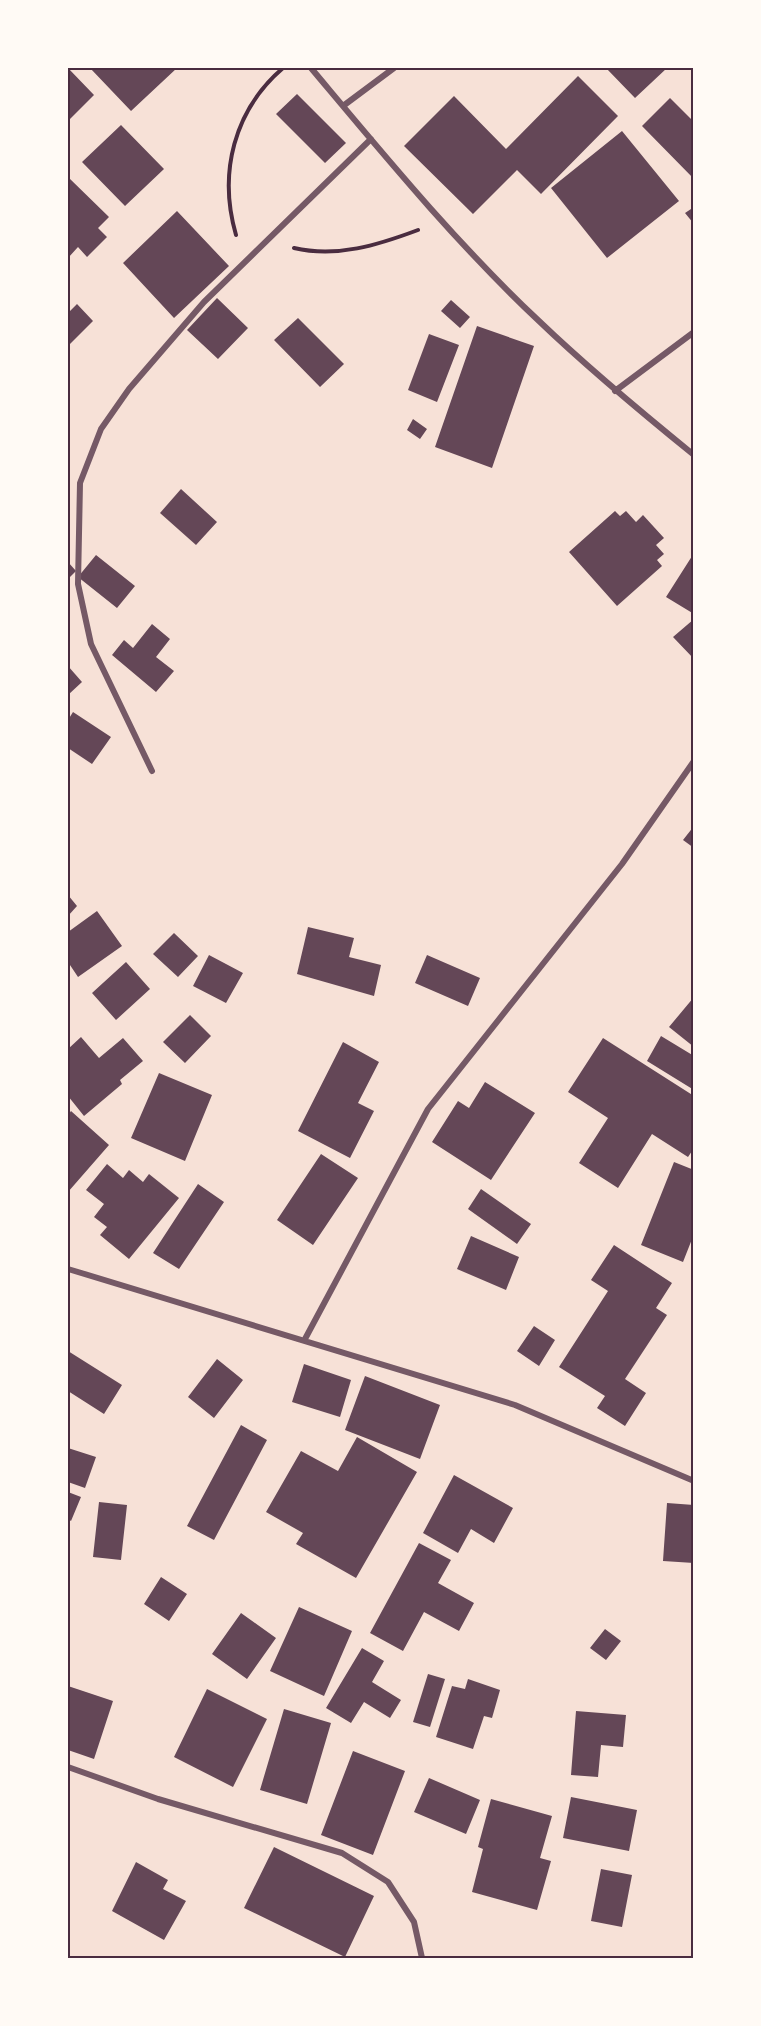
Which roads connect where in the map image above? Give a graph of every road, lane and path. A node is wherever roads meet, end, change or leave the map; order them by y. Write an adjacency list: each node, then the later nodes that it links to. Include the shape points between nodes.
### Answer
1 (283, 68): 8 (path, via 240,123 228,166 231,219)
2 (311, 68): 4 (street)
3 (394, 68): 4 (street)
4 (343, 106): 5 (street)
5 (371, 139): 6 (street); 7 (street)
6 (441, 222): 7 (path, via 348,251 311,252); 10 (street, via 538,321)
7 (265, 242): 8 (street)
8 (244, 262): 13 (street, via 129,389 101,429 80,483 78,584 92,644)
9 (693, 332): 10 (street)
10 (615, 391): 11 (street)
11 (693, 455)
12 (693, 761): 15 (street, via 622,864 428,1109)
13 (152, 771)
14 (68, 1269): 15 (street)
15 (305, 1340): 16 (street, via 515,1405)
16 (693, 1481)
17 (68, 1767): 18 (street, via 158,1799 342,1853 388,1882 414,1922)
18 (422, 1959)

